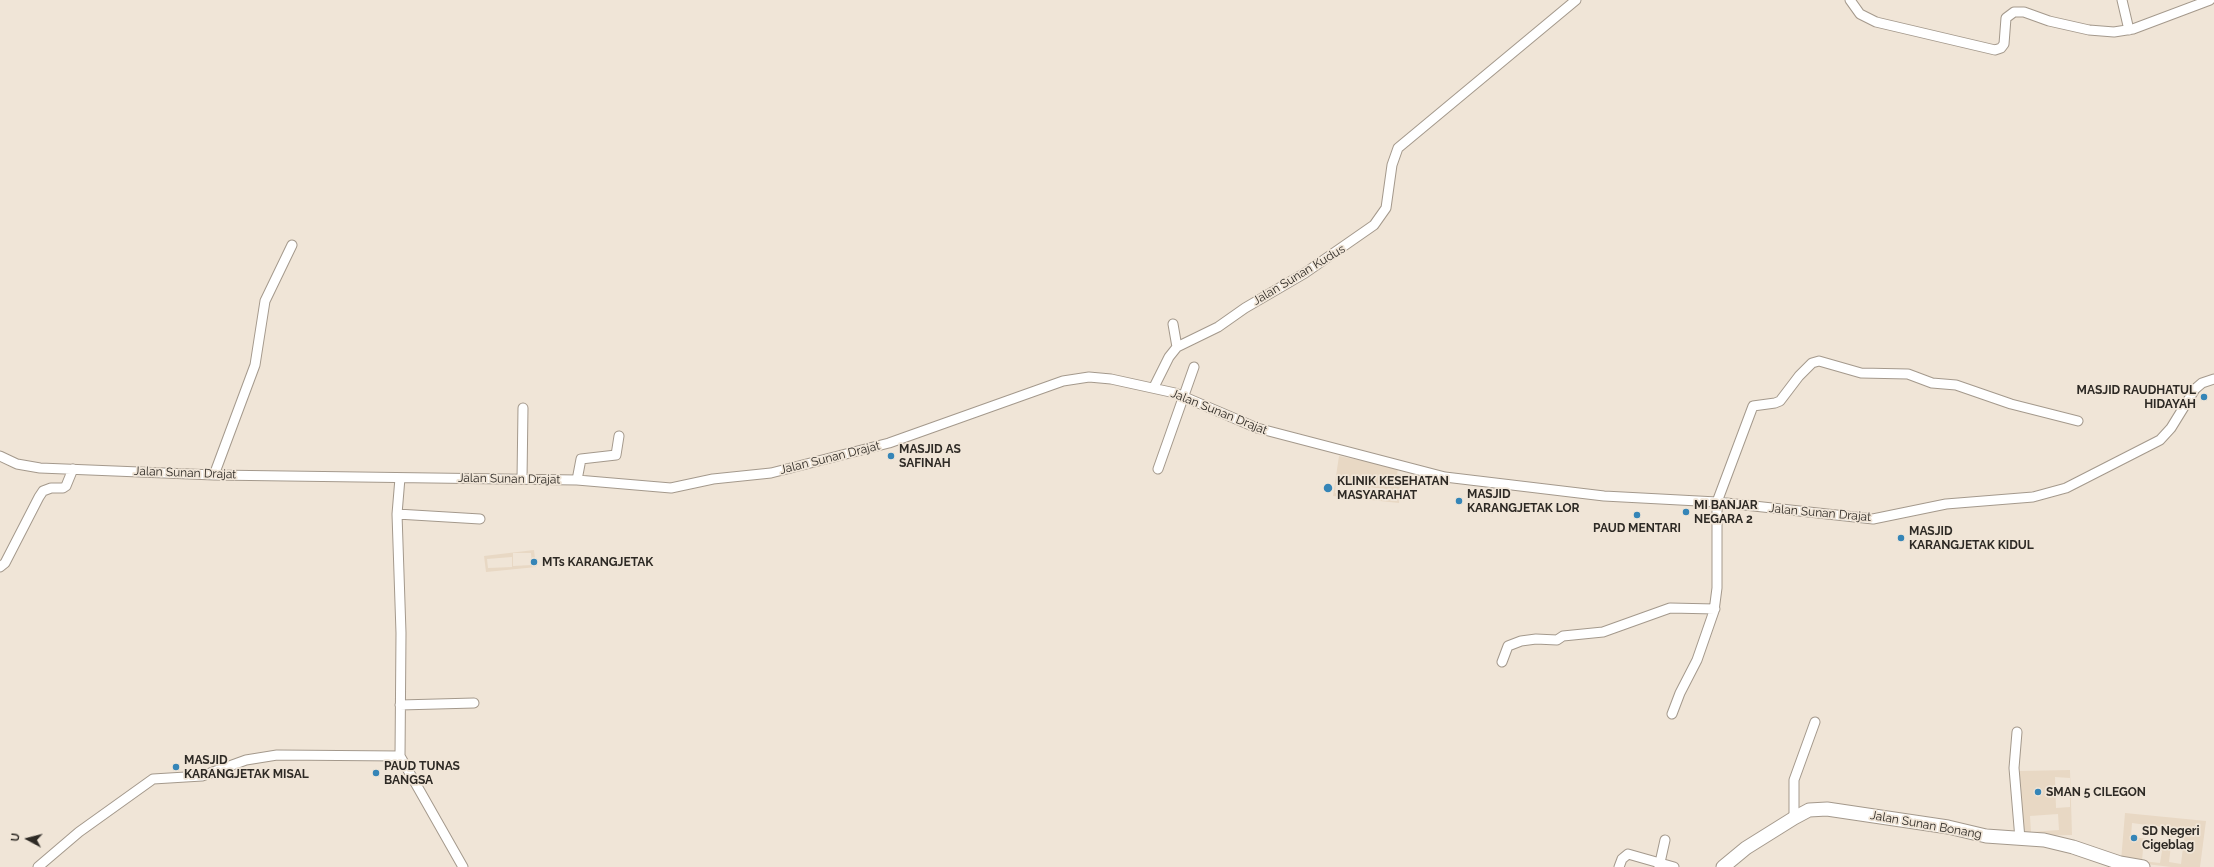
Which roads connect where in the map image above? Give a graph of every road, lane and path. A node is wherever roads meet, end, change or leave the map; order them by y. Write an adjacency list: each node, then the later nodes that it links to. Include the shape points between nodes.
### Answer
1 (1576, 0): 8 (street, Jalan Sunan Kudus, via 1398,148 1392,165 1386,208 1374,225 1305,274 1244,308 1218,327)
2 (1850, 0): 5 (street, via 1860,14 1876,22 1995,50 2004,44 2006,18 2014,12 2024,12 2049,21 2102,32)
3 (2122, 0): 5 (street)
4 (2210, 0): 5 (street)
5 (2129, 30)
6 (292, 245): 19 (street, via 265,301 255,365)
7 (1173, 324): 8 (street)
8 (1177, 347): 11 (street, Jalan Sunan Kudus, via 1168,358)
9 (1194, 367): 12 (street)
10 (2214, 379): 23 (street, Jalan Sunan Drajat, via 2202,383 2195,389 2171,428 2160,440 2082,481 2045,495 1946,504 1873,519)
11 (1154, 388): 12 (street, Jalan Sunan Drajat); 22 (street, Jalan Sunan Drajat, via 1111,379 1071,379 889,443 771,472 713,479 671,488)
12 (1184, 396): 18 (street); 23 (street, Jalan Sunan Drajat, via 1256,428 1445,477 1604,496)
13 (523, 408): 21 (street)
14 (2078, 421): 23 (street, via 2011,404 1956,385 1932,383 1908,374 1861,373 1816,361 1796,379 1780,401 1751,408)
15 (619, 436): 22 (street, via 616,455 581,458)
16 (0, 456): 17 (street, Jalan Sunan Drajat, via 17,464)
17 (73, 469): 19 (street, Jalan Sunan Drajat); 26 (street, via 66,486 50,488 39,497 5,563)
18 (1158, 469)
19 (214, 475): 20 (street, Jalan Sunan Drajat)
20 (400, 478): 21 (street, Jalan Sunan Drajat); 24 (street)
21 (522, 479): 22 (street, Jalan Sunan Drajat)
22 (577, 480)
23 (1716, 502): 27 (street, via 1717,588)
24 (397, 514): 25 (street); 30 (street, via 401,633)
25 (480, 519)
26 (0, 567)
27 (1714, 609): 28 (street, via 1670,608 1603,632 1562,636 1557,640 1536,639 1521,642 1508,646); 31 (street, via 1697,660)
28 (1502, 662)
29 (474, 703): 30 (street)
30 (400, 705): 34 (street)
31 (1672, 714)
32 (1815, 722): 35 (street, via 1794,780)
33 (2017, 732): 36 (street, via 2014,768)
34 (400, 756): 39 (street, via 261,756 228,765 202,776 154,779 78,832); 40 (street)
35 (1794, 818): 36 (street, Jalan Sunan Bonang, via 1809,810 1842,810 1948,827 1986,836); 43 (street, Jalan Sunan Bonang, via 1746,848)
36 (2020, 839): 44 (street, Jalan Sunan Bonang, via 2044,840 2120,863)
37 (1665, 840): 38 (street)
38 (1660, 865): 41 (street, via 1628,854 1622,859); 42 (street)
39 (38, 867)
40 (463, 867)
41 (1619, 867)
42 (1674, 867)
43 (1723, 867)
44 (2143, 867)

